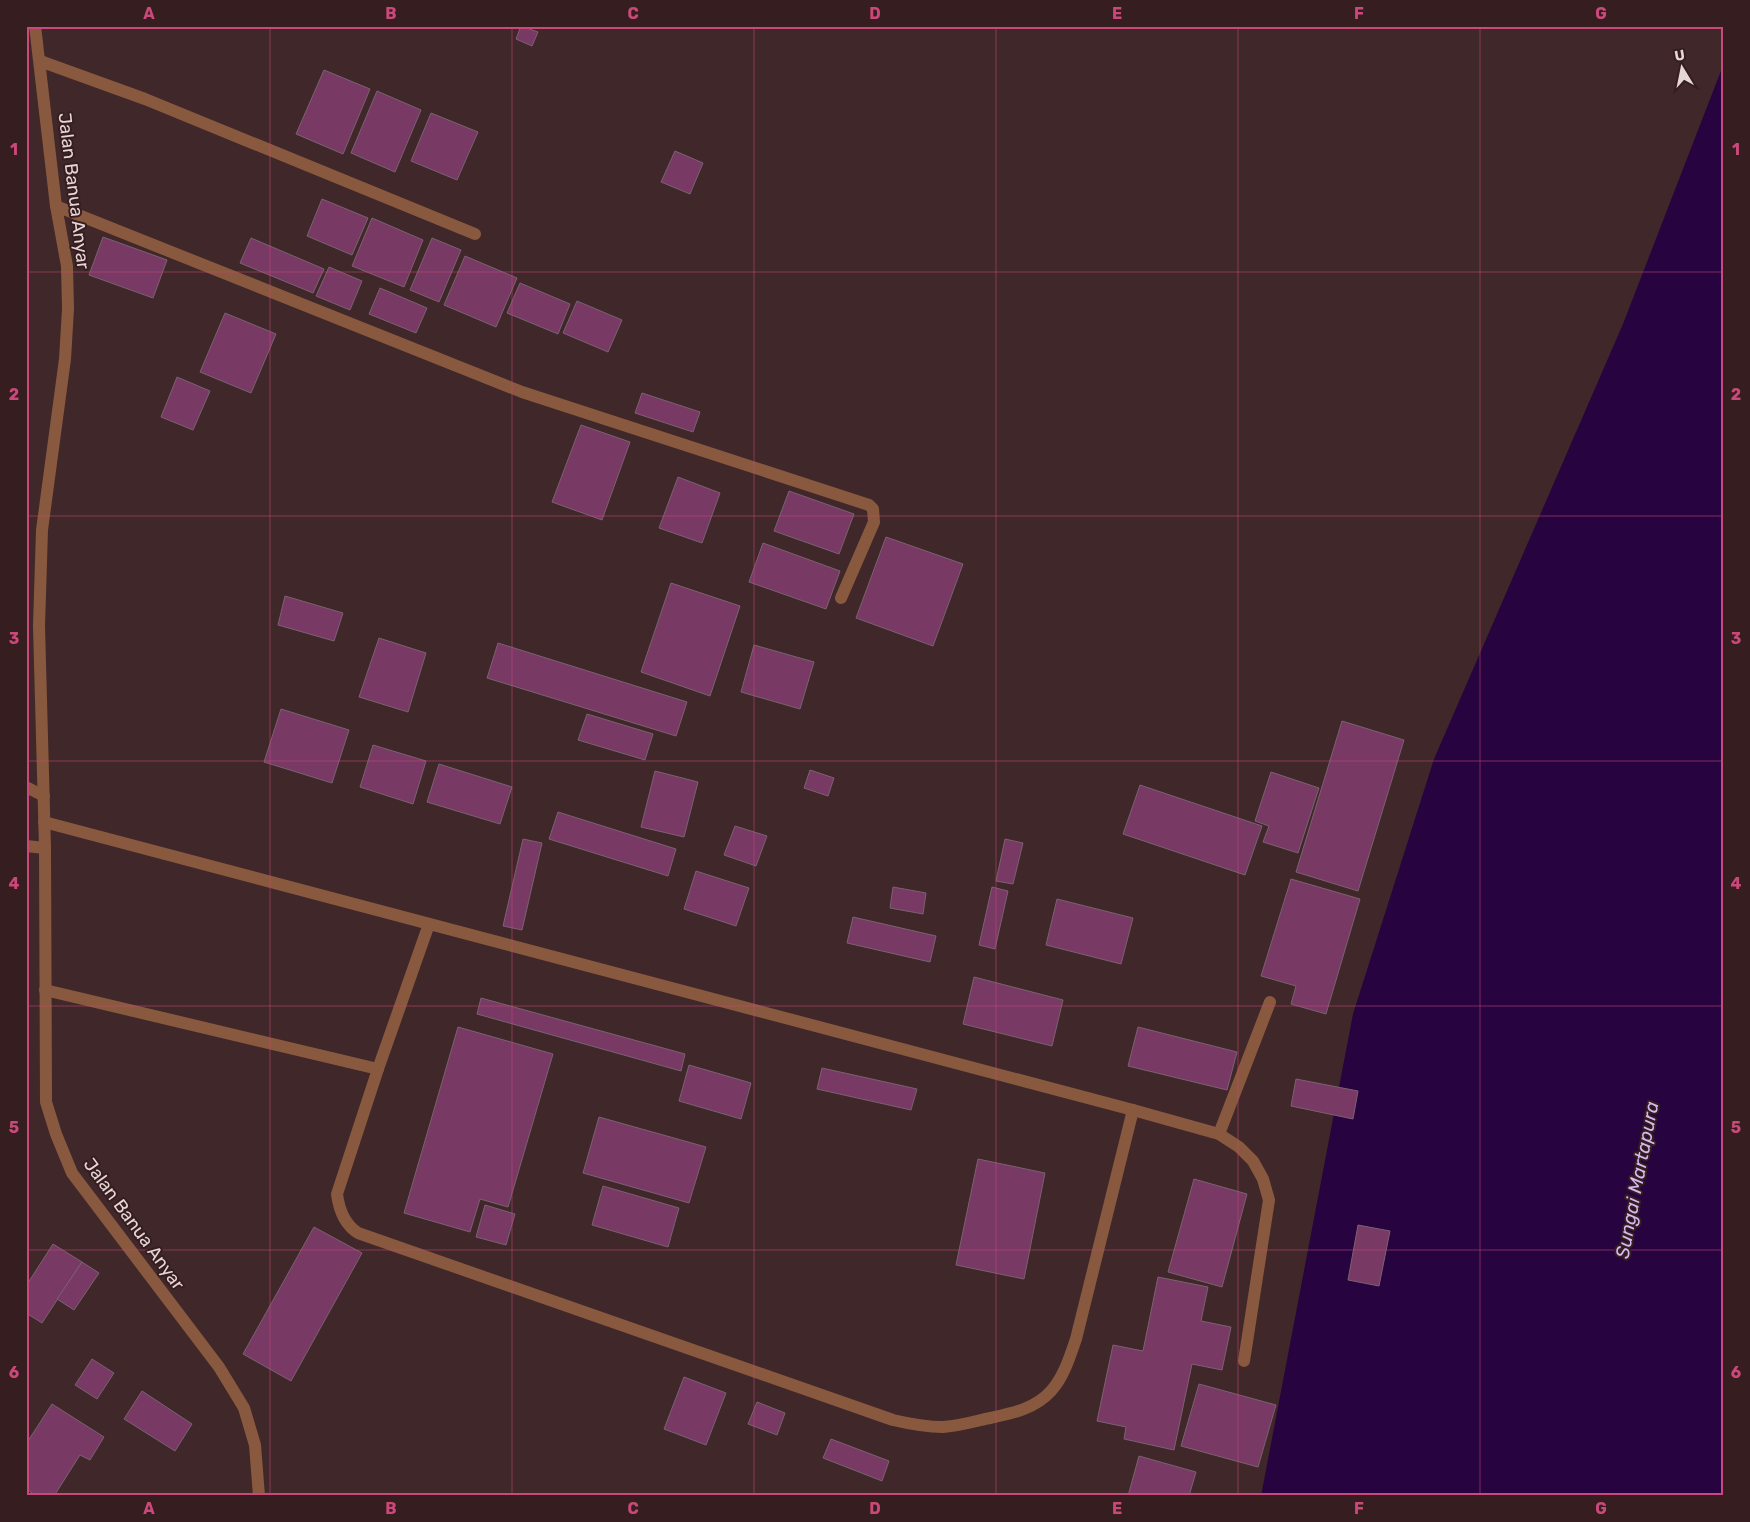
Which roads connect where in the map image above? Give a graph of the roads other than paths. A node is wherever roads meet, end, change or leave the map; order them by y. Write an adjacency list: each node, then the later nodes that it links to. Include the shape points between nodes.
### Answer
1 (35, 26): 2 (street, Jalan Banua Anyar)
2 (40, 61): 3 (street, Jalan Banua Anyar); 4 (street, via 145,99)
3 (56, 206): 5 (street, via 522,392 869,505 873,509 874,522); 7 (street, Jalan Banua Anyar, via 67,266 68,309 65,359 42,530 39,626)
4 (475, 234)
5 (841, 598)
6 (26, 787): 7 (street)
7 (44, 796): 8 (street, Jalan Banua Anyar)
8 (44, 822): 10 (street, Jalan Banua Anyar); 11 (street)
9 (26, 846): 10 (street)
10 (45, 848): 12 (street, Jalan Banua Anyar)
11 (429, 924): 14 (street); 15 (street)
12 (45, 990): 14 (street); 18 (street, Jalan Banua Anyar, via 46,1102 62,1150 72,1173 219,1367 244,1408 255,1445)
13 (1270, 1002): 16 (street)
14 (378, 1069): 15 (street, via 337,1194 339,1210 351,1229 893,1420 943,1427 1015,1413 1041,1401 1063,1373 1076,1339)
15 (1133, 1110): 16 (street)
16 (1219, 1134): 17 (street, via 1253,1161 1269,1200)
17 (1244, 1361)
18 (259, 1496)

